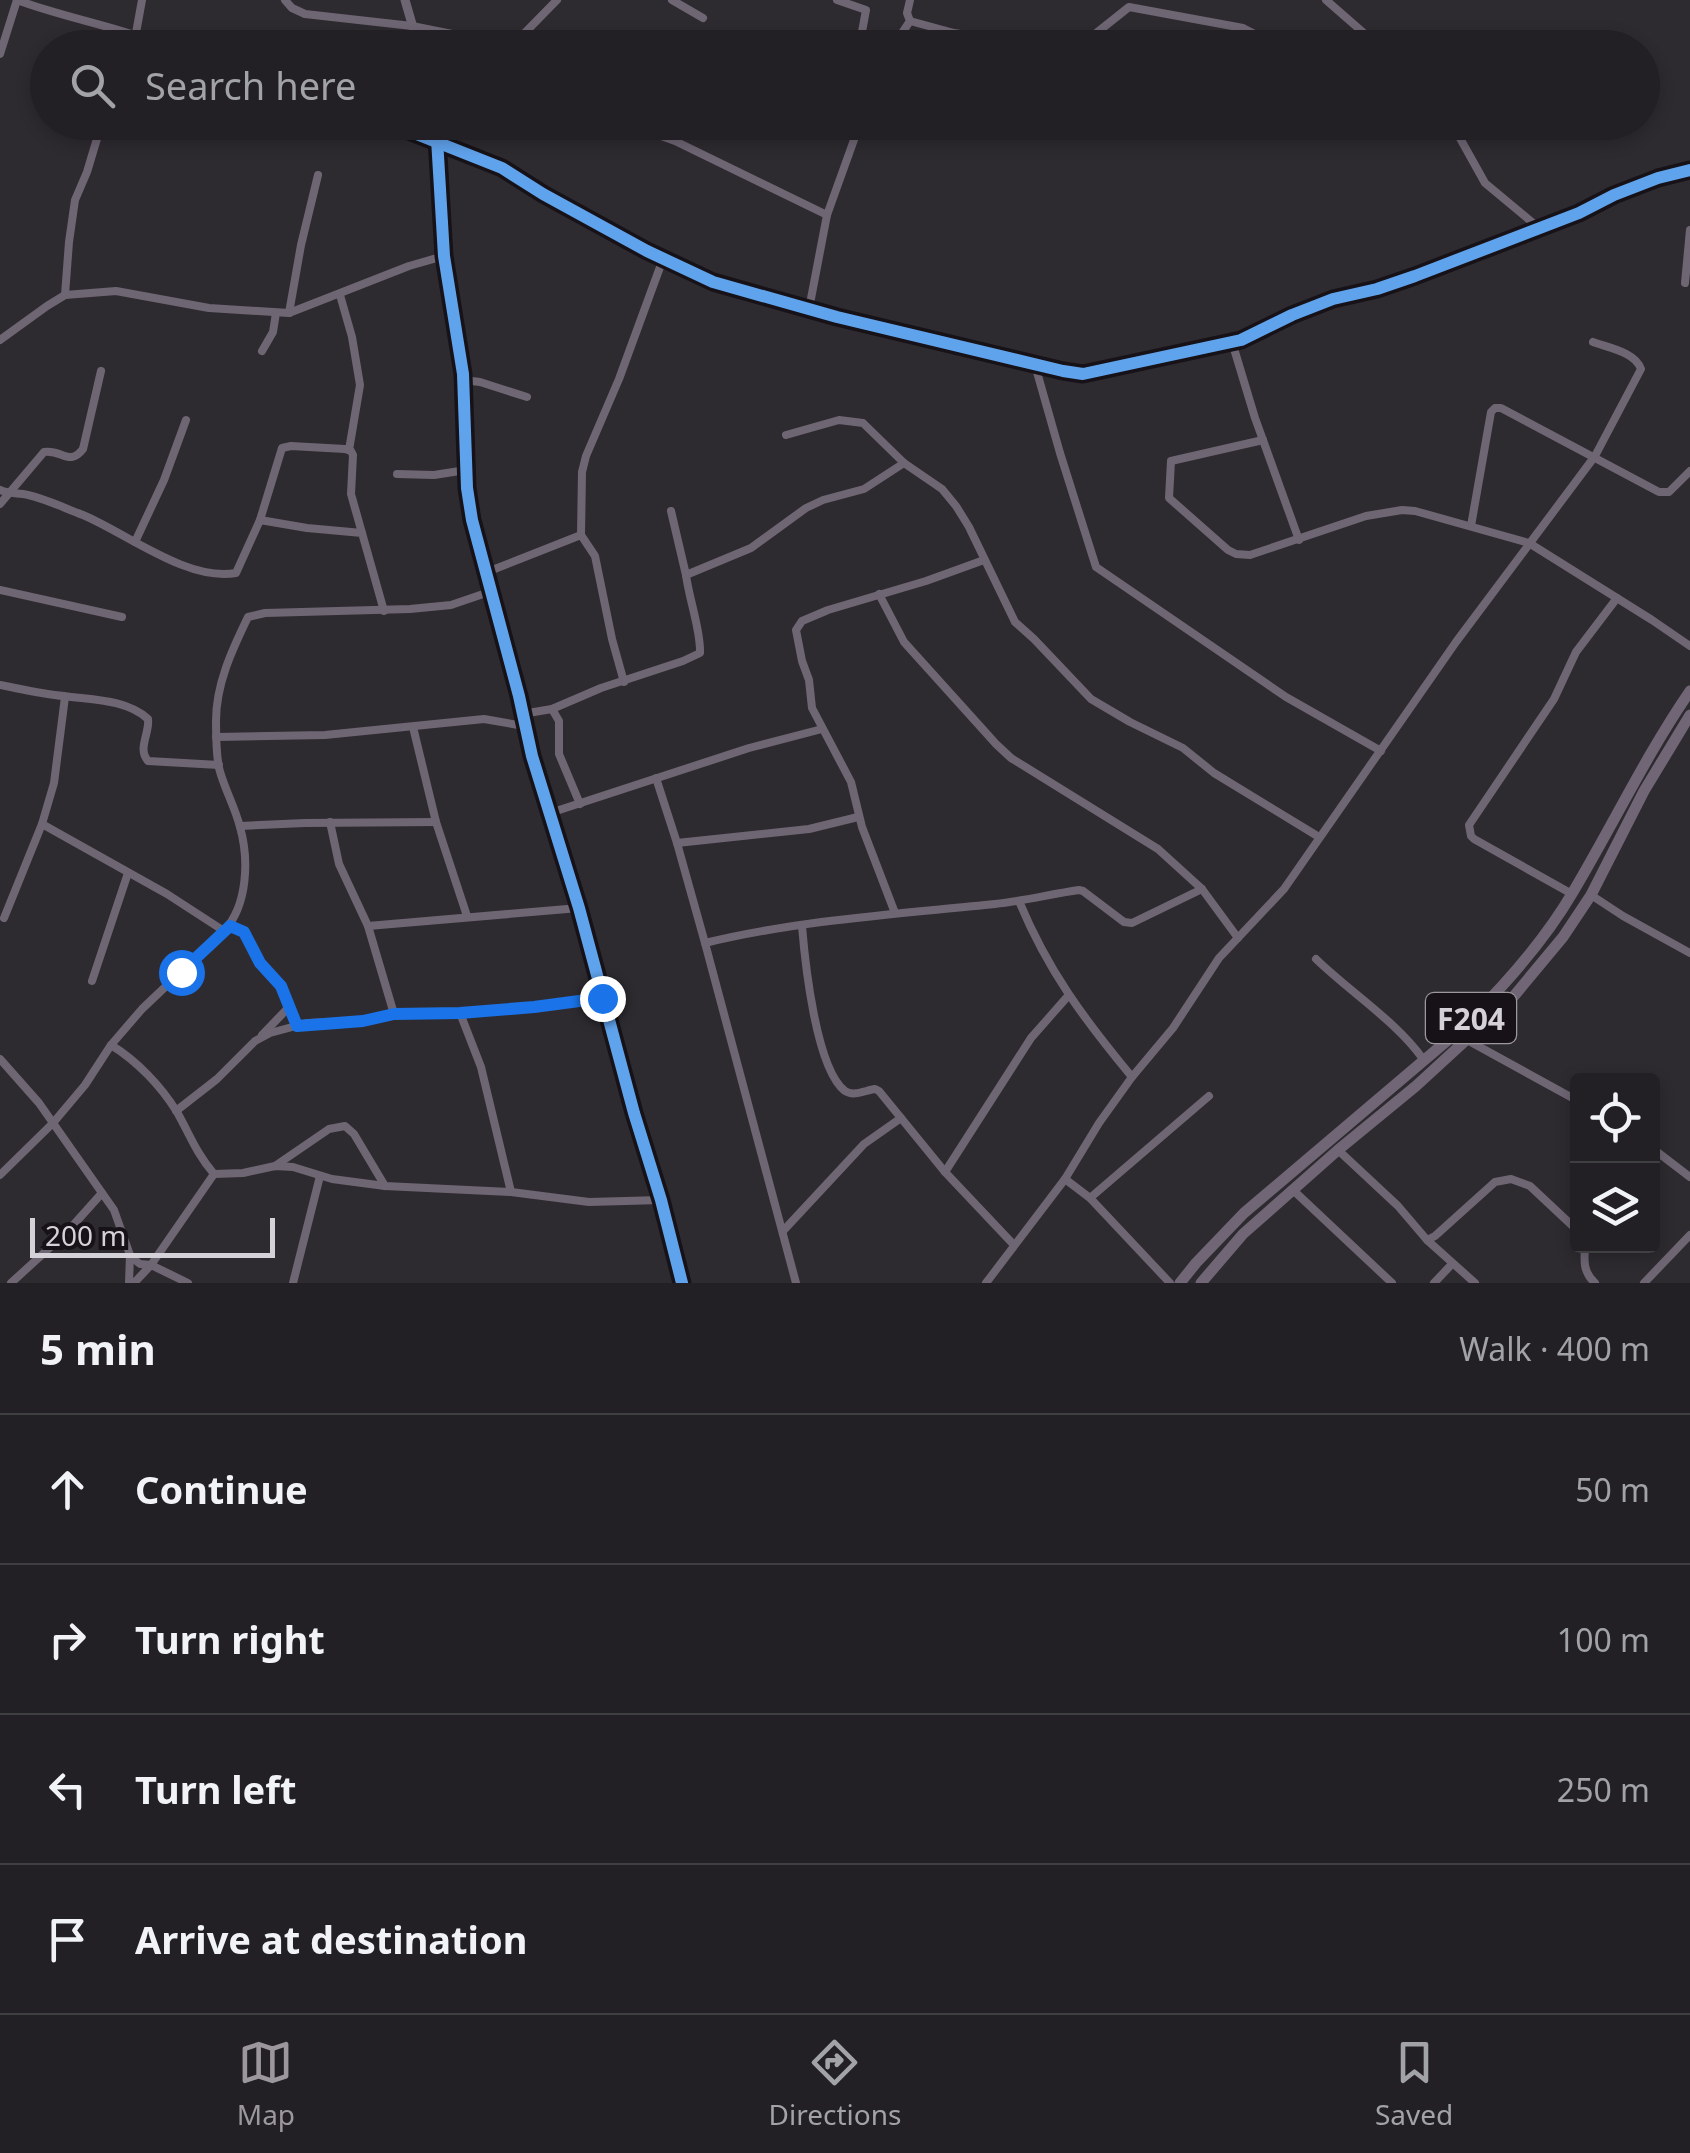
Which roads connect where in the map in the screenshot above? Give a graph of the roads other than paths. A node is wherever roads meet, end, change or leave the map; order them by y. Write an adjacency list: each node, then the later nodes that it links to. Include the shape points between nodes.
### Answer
1 (17, 0): 14 (street); 25 (street)
2 (142, 0): 15 (street)
3 (285, 0): 13 (street, via 305,14)
4 (405, 0): 13 (street)
5 (557, 0): 18 (street)
6 (672, 0): 11 (street)
7 (836, 0): 19 (street, via 866,10)
8 (910, 0): 12 (street)
9 (1326, 0): 24 (street)
10 (1129, 4): 22 (street); 23 (street)
11 (703, 18)
12 (910, 21): 20 (street); 21 (street)
13 (412, 26): 16 (street); 17 (street)
14 (124, 30)
15 (137, 30)
16 (413, 30)
17 (432, 30)
18 (528, 30)
19 (862, 30)
20 (904, 30)
21 (946, 30)
22 (1099, 30)
23 (1247, 30)
24 (1360, 30)
25 (0, 54)
26 (97, 140): 41 (street, via 75,200)
27 (429, 140): 32 (street)
28 (438, 140): 32 (street)
29 (673, 140): 35 (street)
30 (855, 140): 35 (street)
31 (1461, 140): 36 (street, via 1485,183)
32 (439, 144): 38 (street); 39 (street, via 502,168)
33 (1690, 170): 36 (street)
34 (318, 175): 45 (street)
35 (828, 215): 43 (street)
36 (1539, 228): 47 (street)
37 (1690, 230): 40 (street)
38 (444, 256): 42 (street); 52 (street)
39 (663, 259): 43 (street, via 713,282); 69 (street, via 586,456)
40 (1685, 283)
41 (65, 295): 44 (street, via 116,290 190,306); 46 (street)
42 (340, 295): 45 (street); 57 (street, via 360,385)
43 (809, 309): 50 (street)
44 (276, 313): 45 (street); 49 (street)
45 (289, 314)
46 (0, 340)
47 (1232, 342): 50 (street, via 1084,374); 56 (street)
48 (1592, 342): 58 (street, via 1634,357 1641,369)
49 (262, 352)
50 (1036, 364): 95 (street, via 1096,567 1286,696)
51 (101, 370): 63 (street, via 83,449 72,459 44,452)
52 (462, 380): 53 (street); 60 (street)
53 (527, 397)
54 (186, 420): 71 (street)
55 (786, 435): 59 (street, via 854,420)
56 (1264, 440): 70 (street); 70 (street, via 1171,462 1169,498 1236,554)
57 (349, 450): 66 (street, via 282,448); 68 (street)
58 (1595, 456): 61 (street, via 1659,492 1669,492); 67 (street, via 1495,408); 72 (street)
59 (904, 464): 73 (street, via 942,489); 75 (street, via 864,489 806,508 750,548)
60 (466, 470): 62 (street); 74 (street)
61 (1690, 471)
62 (397, 474)
63 (4, 492): 64 (street); 71 (street, via 85,516)
64 (0, 504)
65 (671, 511): 75 (street)
66 (260, 520): 68 (street); 71 (street, via 231,574 170,561)
67 (1471, 526): 70 (street, via 1402,510); 72 (street)
68 (362, 533): 80 (street)
69 (582, 534): 74 (street); 83 (street, via 595,556)
70 (1299, 540)
71 (136, 542)
72 (1529, 544): 79 (street); 95 (street)
73 (984, 560): 78 (street); 105 (street, via 1014,622 1091,699 1183,748)
74 (487, 572): 77 (street)
75 (686, 575): 83 (street, via 700,653)
76 (0, 590): 81 (street)
77 (492, 591): 80 (street, via 452,604); 88 (street)
78 (879, 594): 92 (street, via 798,625); 108 (street, via 904,642 1012,758 1158,848)
79 (1617, 598): 82 (street); 109 (street, via 1576,652 1554,699 1470,825 1474,839)
80 (384, 611): 94 (street, via 248,617 224,672)
81 (122, 616)
82 (1690, 646)
83 (624, 682): 87 (street)
84 (0, 685): 86 (street)
85 (1690, 692): 109 (main road, F204)
86 (65, 696): 96 (street, via 142,714 149,726 143,750 148,761); 103 (street)
87 (552, 710): 88 (street); 98 (street, via 564,770)
88 (522, 714): 90 (street)
89 (1690, 714): 93 (main road, F204)
90 (524, 726): 91 (street, via 484,719); 99 (street)
91 (413, 727): 94 (street); 102 (street)
92 (822, 729): 97 (street); 100 (street, via 852,782)
93 (1686, 731): 110 (main road, F204, via 1644,791)
94 (216, 737): 96 (street)
95 (1381, 751): 105 (street)
96 (219, 765): 104 (street)
97 (656, 778): 98 (street); 106 (street)
98 (580, 804): 99 (street)
99 (550, 813): 112 (street)
100 (858, 816): 106 (street, via 809,829); 113 (street)
101 (330, 822): 102 (street); 104 (street); 116 (street, via 339,864)
102 (436, 822): 114 (street)
103 (42, 824): 107 (street); 115 (street)
104 (240, 826): 118 (street, via 243,896)
105 (1319, 837): 119 (street, via 1284,889)
106 (677, 843): 120 (street)
107 (128, 873): 118 (street); 123 (street)
108 (1202, 889): 111 (street, via 1128,924 1083,891); 119 (street)
109 (1572, 894): 134 (main road, F204, via 1482,1008)
110 (1590, 895): 121 (street); 130 (main road, F204, via 1514,996)
111 (1019, 901): 113 (street); 124 (street)
112 (578, 908): 114 (street); 125 (street)
113 (895, 912): 117 (street)
114 (467, 916): 116 (street)
115 (4, 918)
116 (368, 926): 128 (street)
117 (802, 926): 120 (street); 139 (street, via 831,1074 846,1092 876,1088)
118 (227, 928): 126 (street, via 244,932); 132 (street)
119 (1238, 938): 135 (street)
120 (706, 943): 157 (street)
121 (1689, 949)
122 (1316, 959): 134 (street)
123 (92, 981)
124 (1068, 996): 135 (street); 144 (street, via 1031,1038)
125 (602, 998): 127 (street); 155 (street)
126 (290, 1006): 129 (street); 131 (street)
127 (460, 1013): 128 (street); 152 (street, via 481,1067)
128 (394, 1014): 129 (street)
129 (297, 1026): 131 (street)
130 (1467, 1040): 137 (street); 141 (main road, F204)
131 (255, 1041): 138 (street)
132 (111, 1045): 138 (street, via 137,1063); 140 (street)
133 (0, 1058): 140 (street)
134 (1423, 1060): 173 (main road, F204, via 1244,1213)
135 (1132, 1077): 148 (street)
136 (1209, 1096): 154 (street)
137 (1570, 1096)
138 (176, 1111): 146 (street)
139 (901, 1118): 144 (street); 157 (street, via 864,1144)
140 (53, 1123): 145 (street); 153 (street)
141 (1338, 1150): 151 (main road, F204); 159 (street)
142 (1660, 1154): 149 (street)
143 (275, 1166): 146 (street); 147 (street); 150 (street, via 329,1129 345,1126)
144 (945, 1172): 160 (street)
145 (0, 1174)
146 (214, 1174): 164 (street)
147 (320, 1176): 150 (street); 168 (street)
148 (1066, 1178): 154 (street); 160 (street)
149 (1690, 1178)
150 (384, 1186): 152 (street)
151 (1294, 1191): 174 (main road, F204, via 1243,1234); 175 (street)
152 (511, 1192): 155 (street, via 589,1202)
153 (102, 1193): 162 (street); 165 (street)
154 (1090, 1198): 172 (street)
155 (662, 1200): 169 (street)
156 (1570, 1224): 159 (street, via 1530,1186 1511,1180 1495,1182)
157 (783, 1231): 170 (street)
158 (1690, 1235): 179 (street)
159 (1427, 1240): 163 (street)
160 (1014, 1245): 171 (street)
161 (1584, 1253): 178 (street, via 1584,1268)
162 (130, 1256): 164 (street); 166 (street)
163 (1452, 1264): 176 (street); 177 (street)
164 (150, 1265): 166 (street); 167 (street)
165 (11, 1283)
166 (132, 1283)
167 (188, 1283)
168 (293, 1283)
169 (682, 1283)
170 (796, 1283)
171 (986, 1283)
172 (1170, 1283)
173 (1180, 1283)
174 (1201, 1283)
175 (1392, 1283)
176 (1434, 1283)
177 (1475, 1283)
178 (1595, 1283)
179 (1644, 1283)

